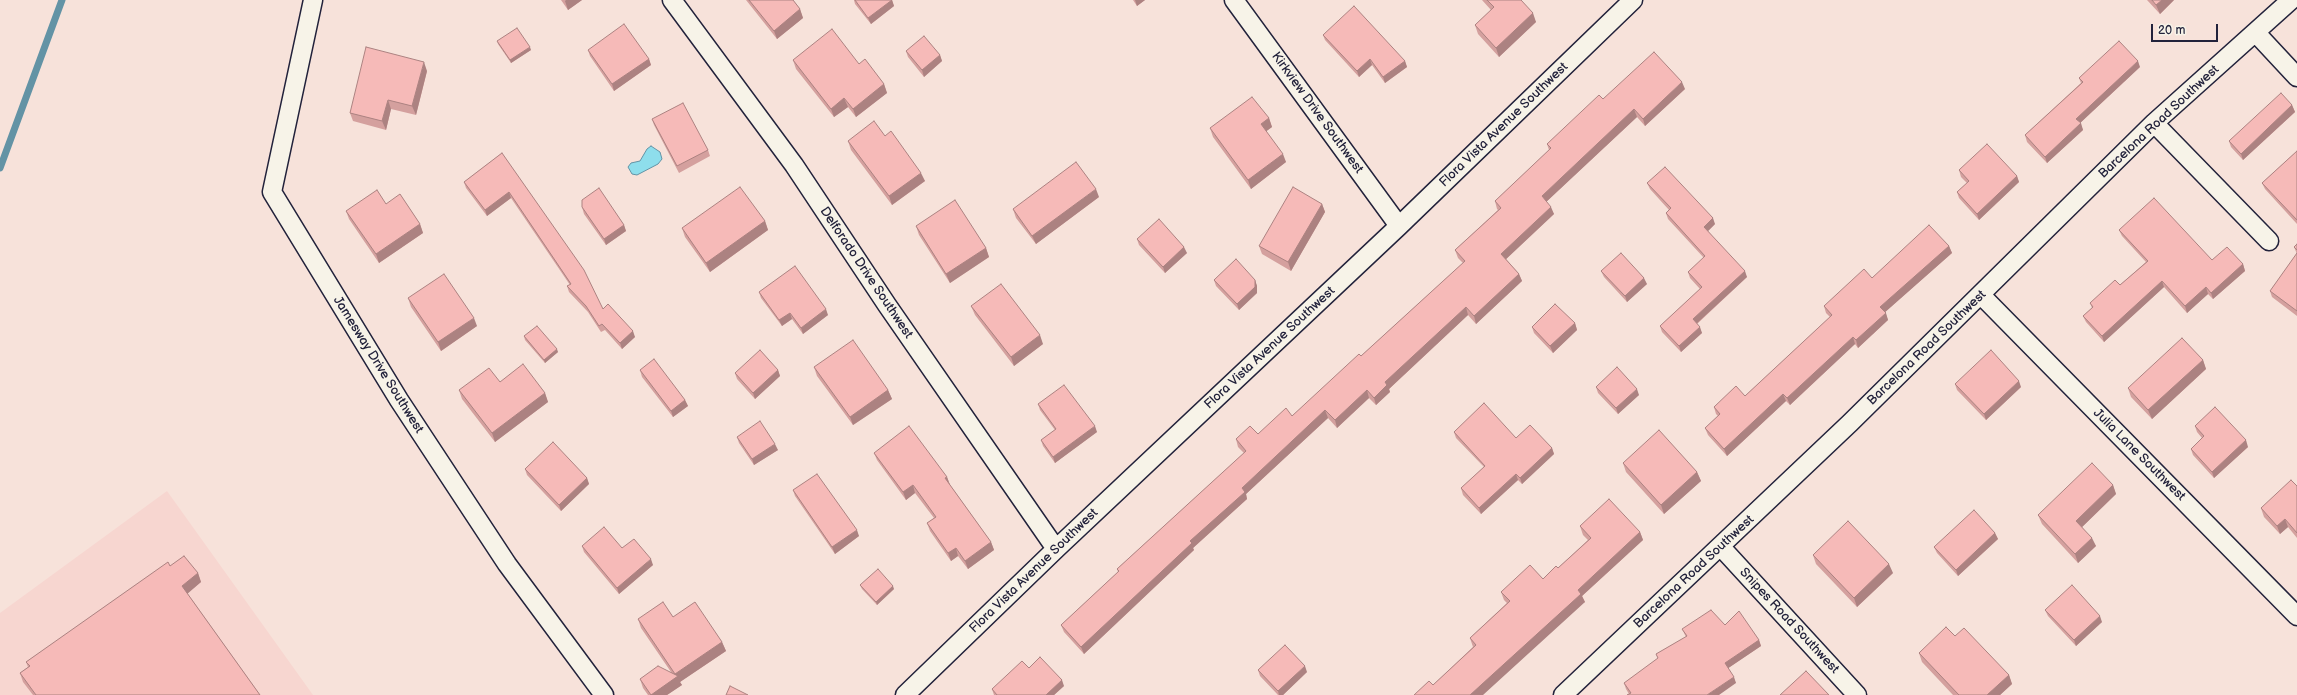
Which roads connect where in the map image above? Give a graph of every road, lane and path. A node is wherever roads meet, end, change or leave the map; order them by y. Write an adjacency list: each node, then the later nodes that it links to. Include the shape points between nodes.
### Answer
1 (313, 0): 15 (street, Jamesway Drive Southwest, via 272,192 399,400 507,564)
2 (672, 0): 13 (street, Delforado Drive Southwest, via 794,165 887,305)
3 (1234, 0): 9 (street, Kirkview Drive Southwest)
4 (1633, 0): 9 (street, Flora Vista Avenue Southwest)
5 (2282, 3): 6 (street, Barcelona Road Southwest)
6 (2256, 33): 7 (street); 8 (street, Barcelona Road Southwest)
7 (2297, 77)
8 (2154, 123): 10 (street); 11 (street, Barcelona Road Southwest)
9 (1399, 226): 13 (street, Flora Vista Avenue Southwest)
10 (2269, 241)
11 (1981, 295): 12 (street, Barcelona Road Southwest); 14 (street, Julia Lane Southwest)
12 (1721, 547): 17 (street, Barcelona Road Southwest); 18 (street, Snipes Road Southwest)
13 (1056, 549): 16 (street, Flora Vista Avenue Southwest)
14 (2297, 616)
15 (604, 695)
16 (905, 695)
17 (1563, 695)
18 (1857, 695)

